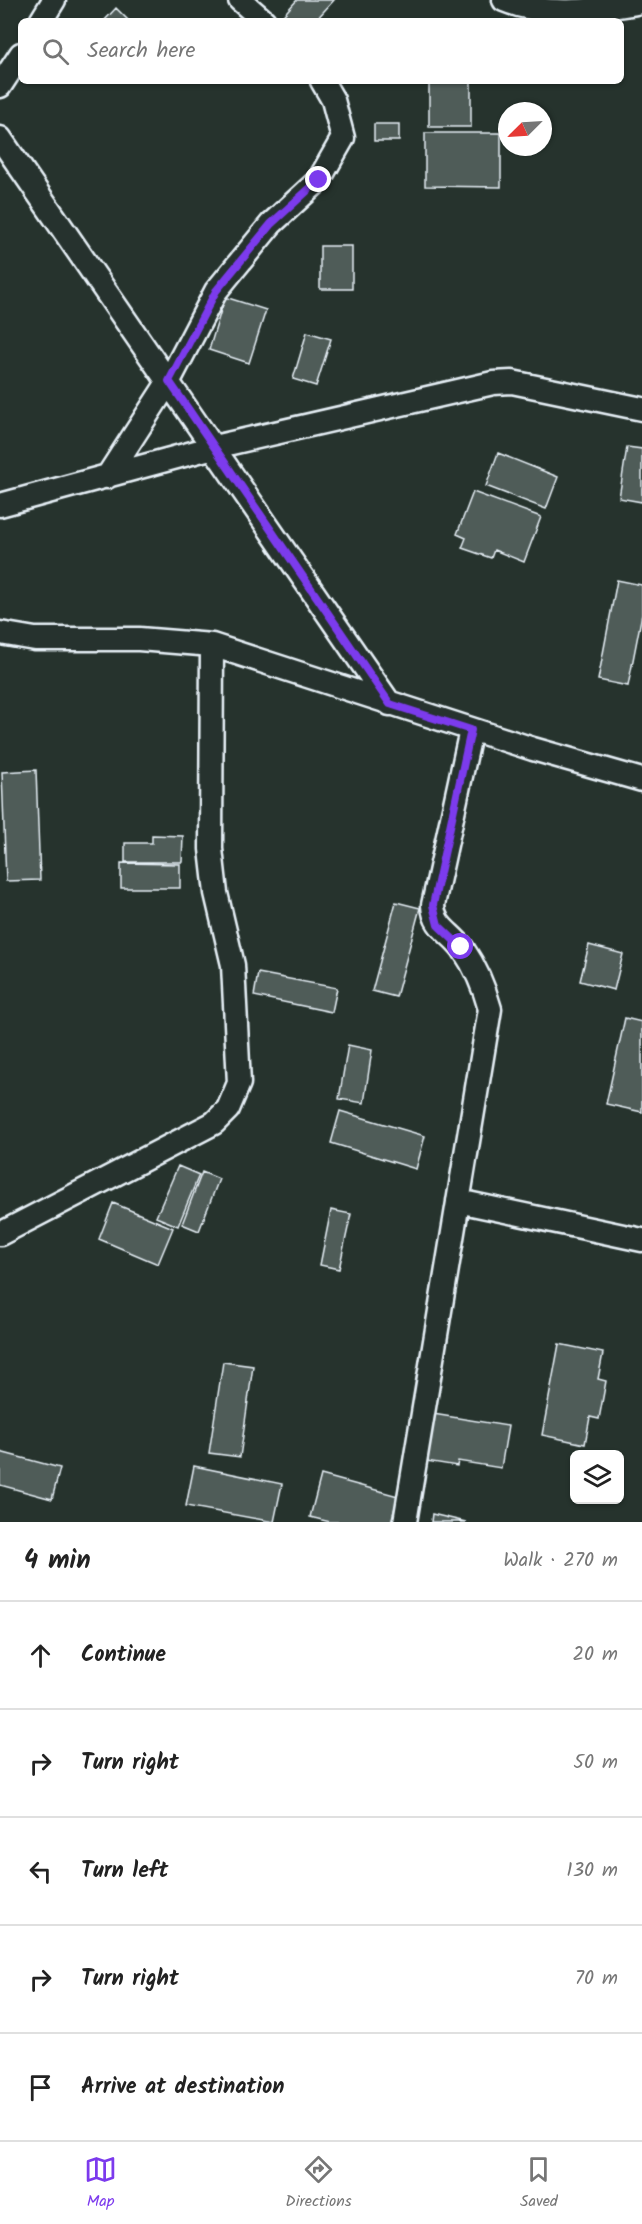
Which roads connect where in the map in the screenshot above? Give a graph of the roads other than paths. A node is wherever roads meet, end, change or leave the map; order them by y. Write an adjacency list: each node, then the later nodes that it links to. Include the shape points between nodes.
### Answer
1 (54, 0): 5 (street)
2 (240, 0): 6 (street)
3 (504, 0): 4 (street, via 527,10 562,13)
4 (642, 2)
5 (43, 18)
6 (261, 18)
7 (18, 59): 9 (street)
8 (324, 84): 11 (street, via 333,99 343,138 319,180 271,224 216,291)
9 (0, 86)
10 (0, 138): 11 (street)
11 (169, 381): 13 (street); 14 (street)
12 (642, 409): 13 (street, via 512,382 493,383)
13 (214, 447): 14 (street); 18 (street)
14 (106, 477): 15 (street)
15 (0, 506)
16 (0, 633): 17 (street, via 35,639 138,639)
17 (212, 645): 18 (street); 22 (street, via 211,849 216,893 233,965 239,1083 228,1109 214,1123)
18 (390, 704): 19 (street)
19 (471, 730): 20 (street); 21 (street, via 433,905 438,925 461,947 484,984 490,1009)
20 (642, 780)
21 (458, 1201): 23 (street); 24 (street)
22 (0, 1234)
23 (642, 1240)
24 (405, 1522)

